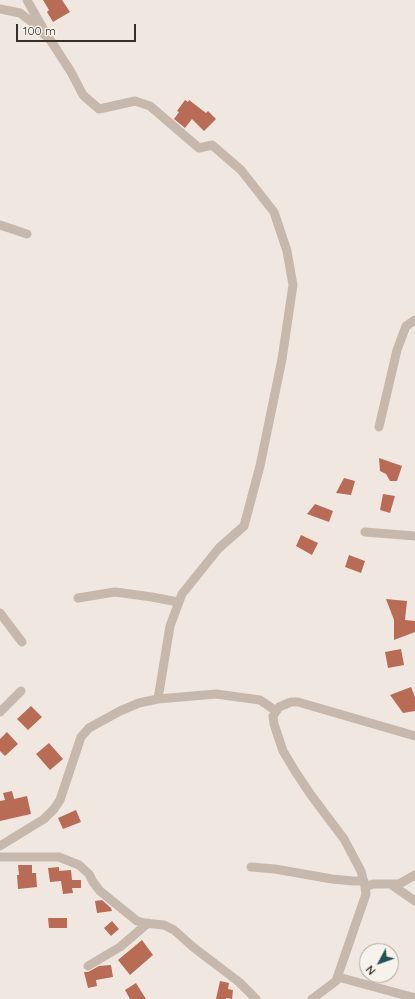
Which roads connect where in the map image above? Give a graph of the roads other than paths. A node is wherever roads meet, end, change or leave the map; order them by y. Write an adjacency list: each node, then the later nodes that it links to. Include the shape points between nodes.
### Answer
1 (27, 0): 3 (street)
2 (0, 9): 3 (street, via 20,13)
3 (51, 41): 11 (street, via 83,95 99,109 135,101 150,106 199,148 212,145 241,170 274,212 287,251 293,285 282,359 260,466 244,526 219,548)
4 (0, 225): 5 (street)
5 (28, 234)
6 (415, 320): 7 (street, via 406,326 397,350)
7 (379, 427)
8 (365, 532): 9 (street)
9 (415, 536)
10 (78, 598): 11 (street, via 115,592)
11 (178, 602): 15 (street, via 170,626)
12 (0, 613): 13 (street)
13 (22, 642)
14 (22, 691): 17 (street)
15 (158, 699): 16 (street, via 216,694 260,700); 19 (street, via 126,708 89,728 81,738 60,800 54,809 44,819)
16 (276, 711): 18 (street, via 286,704 298,702); 23 (street, via 274,724 283,751 344,839)
17 (0, 712)
18 (415, 736)
19 (0, 846)
20 (0, 857): 26 (street, via 59,857 79,865 89,874 100,891 138,921)
21 (251, 867): 23 (street, via 275,868)
22 (415, 875): 24 (street)
23 (365, 884): 24 (street); 28 (street, via 366,894)
24 (392, 885): 25 (street)
25 (415, 901)
26 (148, 924): 27 (street, via 120,947); 30 (street, via 164,925 174,930 239,982)
27 (88, 966)
28 (338, 977): 29 (street); 31 (street, via 332,985)
29 (415, 998)
30 (256, 999)
31 (312, 999)

